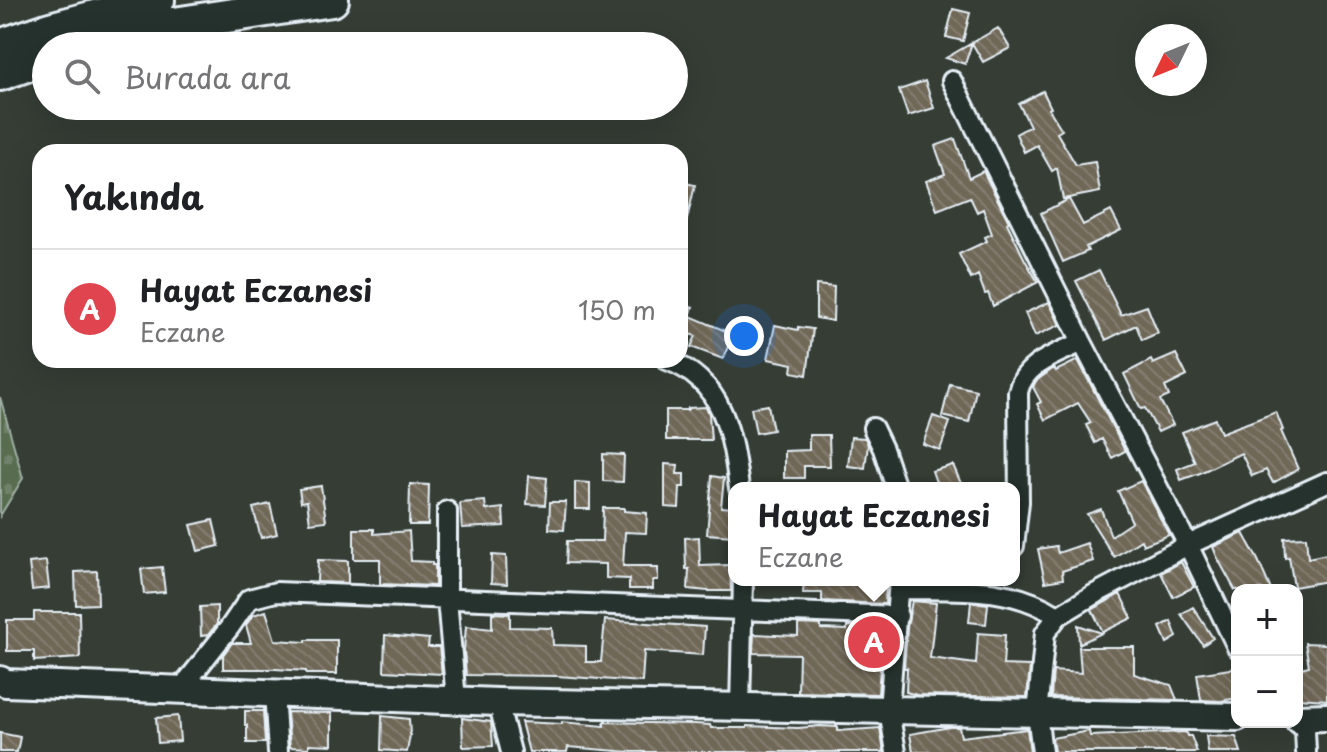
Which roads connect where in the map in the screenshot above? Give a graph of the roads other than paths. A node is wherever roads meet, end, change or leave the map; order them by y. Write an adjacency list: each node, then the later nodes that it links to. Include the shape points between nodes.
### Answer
1 (158, 0): 3 (highway)
2 (332, 0): 4 (highway)
3 (41, 32)
4 (134, 32)
5 (32, 35): 6 (highway)
6 (0, 46)
7 (32, 63): 8 (highway)
8 (0, 74)
9 (952, 81): 10 (street)
10 (1082, 342): 15 (street, via 1036,365 1020,385); 18 (street)
11 (684, 368): 13 (street, via 719,403)
12 (873, 428): 14 (street)
13 (738, 482)
14 (894, 482)
15 (1019, 482)
16 (1327, 482): 18 (street)
17 (447, 511): 23 (street)
18 (1188, 545): 26 (street); 27 (street)
19 (743, 586): 24 (street)
20 (899, 586): 25 (street)
21 (924, 586): 22 (street)
22 (1009, 587): 26 (street)
23 (447, 599): 24 (street); 29 (street, via 276,592 249,599); 31 (street)
24 (743, 610): 25 (street); 33 (street)
25 (898, 616): 34 (street)
26 (1058, 616): 35 (street, via 1045,633)
27 (1231, 635)
28 (2, 685): 29 (street)
29 (180, 690): 30 (street)
30 (274, 693): 31 (street); 40 (street)
31 (456, 700): 32 (street)
32 (498, 702): 33 (street); 41 (street)
33 (740, 707): 34 (street)
34 (889, 710): 35 (street); 42 (street)
35 (1037, 714): 36 (street); 43 (street)
36 (1231, 717)
37 (1327, 717): 38 (street)
38 (1303, 719)
39 (1303, 728): 44 (street)
40 (278, 752)
41 (511, 752)
42 (896, 752)
43 (1042, 752)
44 (1306, 752)

